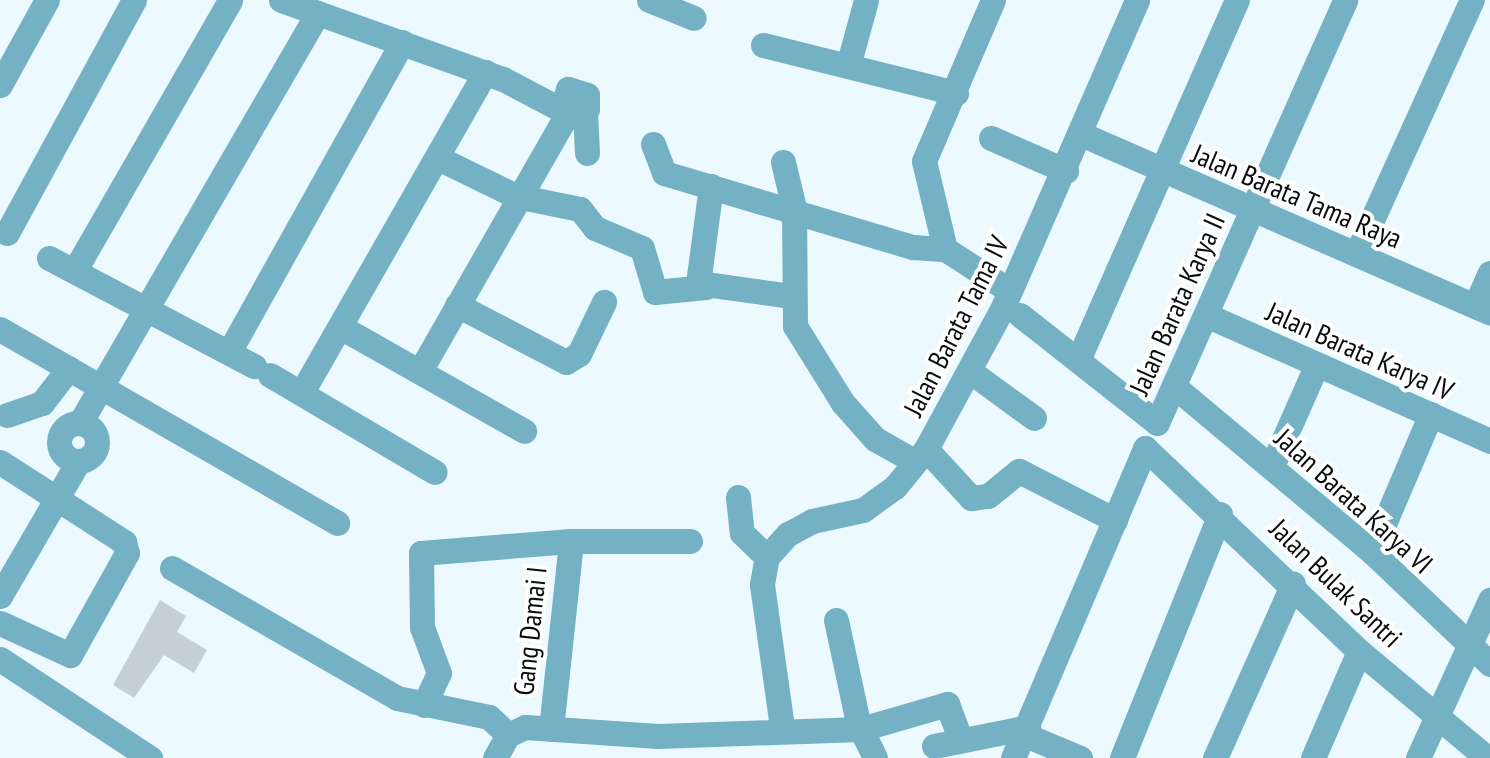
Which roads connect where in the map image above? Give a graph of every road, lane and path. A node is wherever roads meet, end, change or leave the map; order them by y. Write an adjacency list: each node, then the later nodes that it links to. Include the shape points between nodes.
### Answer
1 (47, 0): 18 (street)
2 (134, 0): 33 (street)
3 (230, 0): 37 (street)
4 (281, 0): 12 (street)
5 (866, 0): 16 (street)
6 (993, 0): 19 (street)
7 (1236, 0): 27 (street)
8 (1345, 0): 32 (street, Jalan Barata Karya II)
9 (1472, 0): 35 (street)
10 (658, 1): 13 (street)
11 (1132, 2): 21 (street, Jalan Barata Tama IV)
12 (318, 13): 14 (street); 44 (street)
13 (694, 18)
14 (402, 42): 17 (street); 49 (street)
15 (762, 46): 16 (street)
16 (848, 66): 19 (street)
17 (494, 76): 20 (street); 25 (street)
18 (0, 85)
19 (956, 93): 34 (street, via 924,161)
20 (571, 106): 24 (street); 30 (street)
21 (1081, 134): 27 (street, Jalan Barata Tama Raya); 28 (street, Jalan Barata Tama IV)
22 (991, 138): 28 (street)
23 (652, 144): 29 (street, via 664,173)
24 (587, 153)
25 (438, 158): 30 (street); 48 (street)
26 (784, 162): 31 (street)
27 (1162, 170): 32 (street, Jalan Barata Tama Raya); 50 (street)
28 (1066, 171): 42 (street, Jalan Barata Tama IV)
29 (711, 186): 31 (street); 39 (street, via 698,277)
30 (516, 196): 39 (street, via 580,209 595,228 642,248 655,292); 43 (street)
31 (794, 208): 34 (street, via 913,247); 40 (street)
32 (1252, 209): 35 (street, Jalan Barata Tama Raya); 46 (street, Jalan Barata Karya II)
33 (11, 235)
34 (945, 249): 42 (street)
35 (1357, 254): 45 (street, Jalan Barata Tama Raya)
36 (49, 258): 37 (street)
37 (75, 270): 44 (street)
38 (1490, 273): 45 (street)
39 (706, 287): 40 (street)
40 (790, 296): 63 (street, via 795,326 842,403 876,439)
41 (604, 302): 43 (street, via 579,354 566,362)
42 (1015, 303): 50 (street); 54 (street, Jalan Barata Tama IV)
43 (457, 305): 53 (street)
44 (146, 308): 49 (street); 55 (street)
45 (1483, 310)
46 (1206, 316): 51 (street, Jalan Barata Karya IV); 56 (street, Jalan Barata Karya II)
47 (0, 329): 52 (street)
48 (344, 329): 53 (street); 57 (street)
49 (229, 352): 57 (street)
50 (1079, 358): 56 (street, Jalan Barata Karya II, via 1157,423)
51 (1317, 364): 58 (street, Jalan Barata Karya IV); 65 (street)
52 (69, 368): 55 (street); 60 (street, via 42,403 17,413)
53 (420, 371): 61 (street)
54 (971, 372): 59 (street); 63 (street, Jalan Barata Tama IV)
55 (100, 386): 60 (street); 71 (street)
56 (1175, 387): 65 (street, Jalan Barata Karya VI)
57 (302, 392): 66 (street)
58 (1431, 414): 62 (street, Jalan Barata Karya IV); 74 (street)
59 (1034, 418)
60 (71, 427): 67 (street, via 97,438 96,450 78,462)
61 (524, 430)
62 (1490, 441)
63 (920, 455): 70 (street, via 971,498 988,496 1019,471); 75 (street, Jalan Barata Tama IV, via 895,487 863,510 812,521)
64 (0, 462): 67 (street)
65 (1272, 466): 74 (street, Jalan Barata Karya VI)
66 (436, 472)
67 (58, 496): 78 (street); 81 (street, via 124,542 127,554 70,655)
68 (738, 496): 75 (street, via 742,533)
69 (1220, 514): 70 (street, Jalan Bulak Santri, via 1145,448); 77 (street, Jalan Bulak Santri); 98 (street)
70 (1115, 520): 92 (street)
71 (337, 524)
72 (571, 541): 73 (street); 86 (street, via 421,553 416,561 422,628 439,673); 90 (street, Gang Damai I)
73 (690, 541)
74 (1372, 552): 82 (street, Jalan Barata Karya VI)
75 (767, 557): 88 (street, via 765,620)
76 (172, 568): 86 (street, via 397,698)
77 (1293, 584): 83 (street, Jalan Bulak Santri); 99 (street)
78 (0, 596)
79 (1490, 600): 82 (street)
80 (836, 620): 89 (street)
81 (0, 623)
82 (1470, 643): 85 (street, Jalan Barata Karya VI); 87 (street)
83 (1359, 651): 87 (street, Jalan Bulak Santri); 100 (street)
84 (0, 659): 95 (street)
85 (1490, 664)
86 (424, 705): 94 (street, via 490,716)
87 (1438, 712): 101 (street); 102 (street, Jalan Bulak Santri)
88 (782, 727): 89 (street); 90 (street, via 658,736)
89 (860, 728): 91 (street, via 947,704); 96 (street)
90 (551, 729): 94 (street, via 526,727)
91 (961, 740): 92 (street); 93 (street)
92 (1021, 740): 97 (street)
93 (934, 746)
94 (502, 747)
95 (138, 754)
96 (875, 758)
97 (1080, 758)
98 (1122, 758)
99 (1215, 758)
100 (1313, 758)
101 (1418, 758)
102 (1487, 758)

